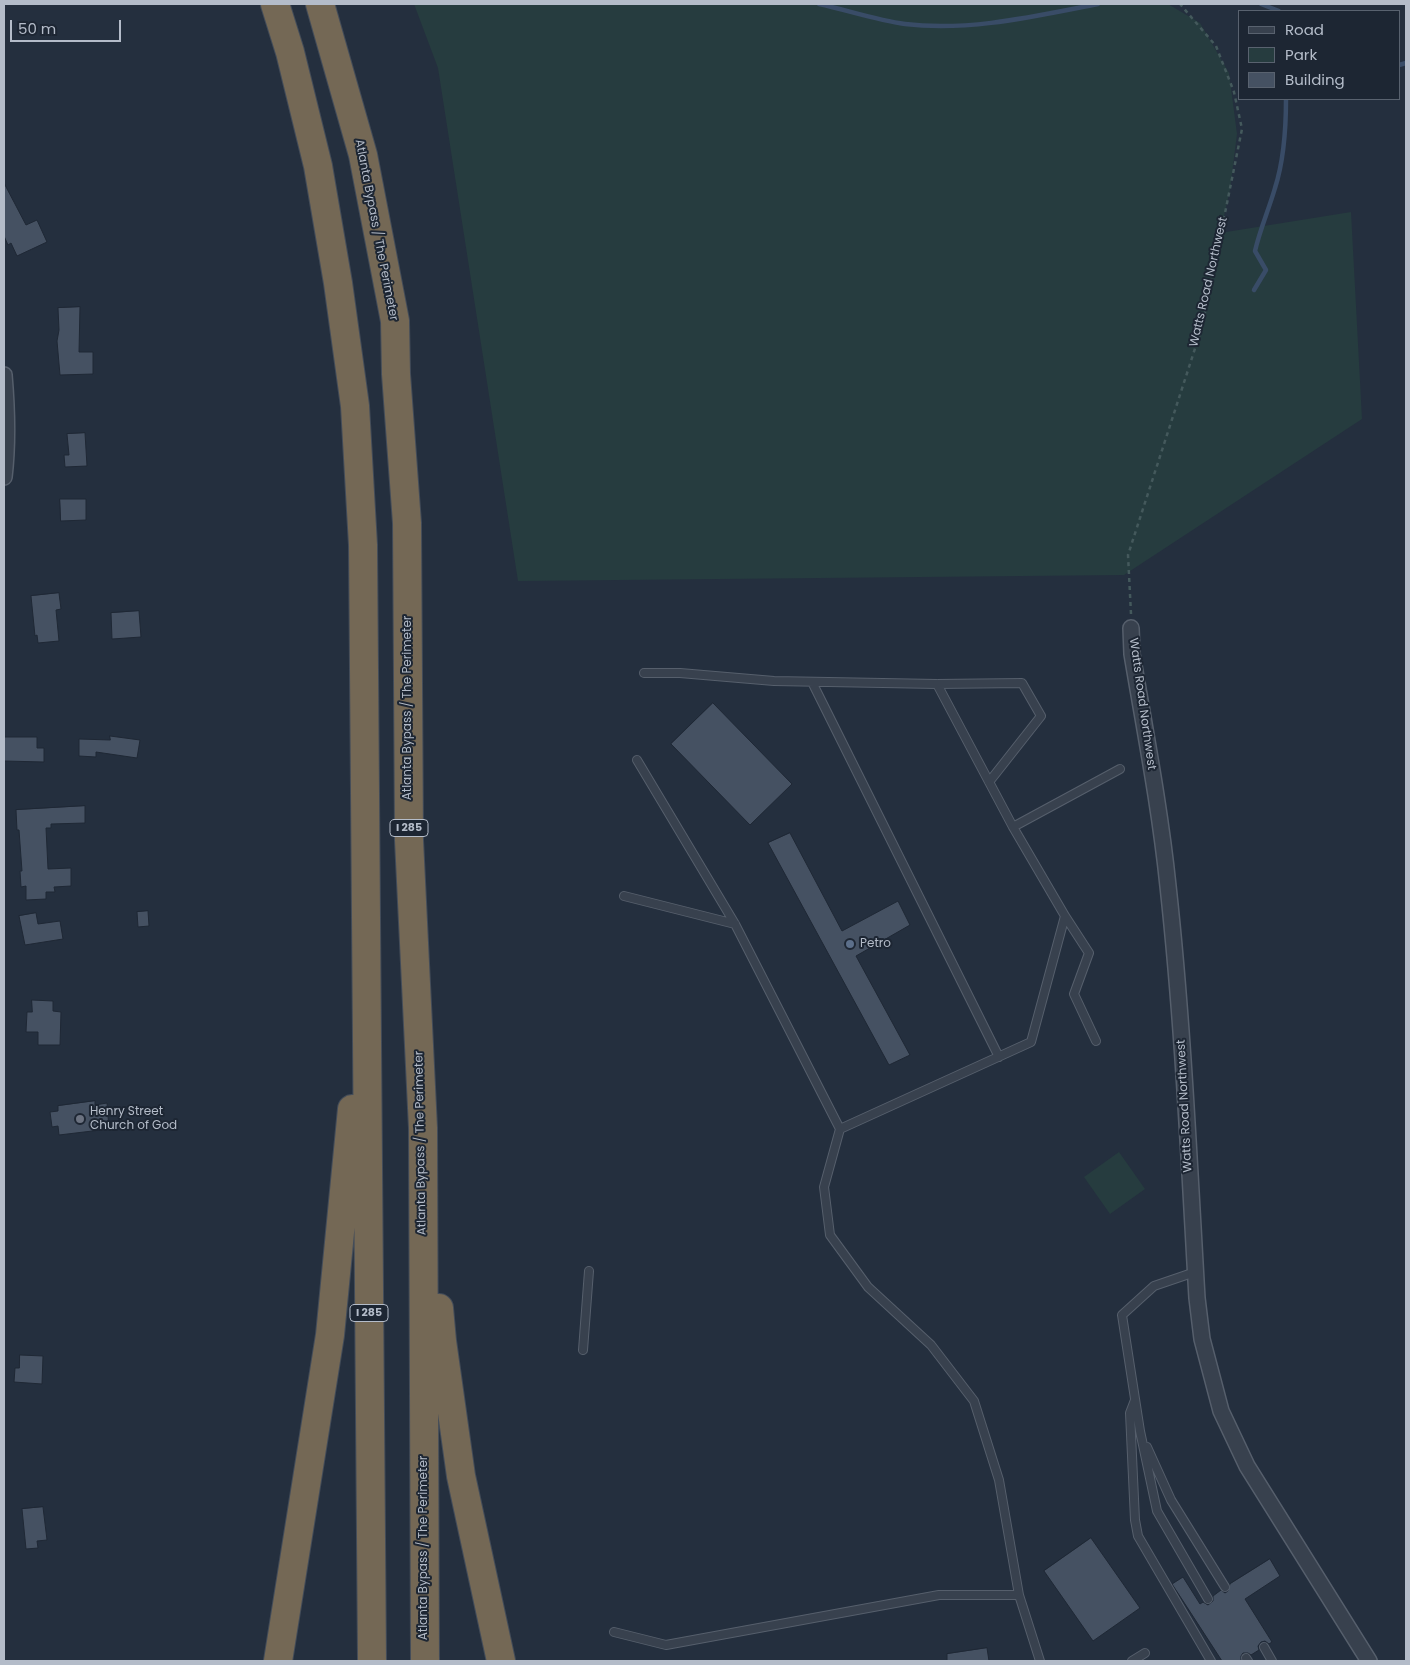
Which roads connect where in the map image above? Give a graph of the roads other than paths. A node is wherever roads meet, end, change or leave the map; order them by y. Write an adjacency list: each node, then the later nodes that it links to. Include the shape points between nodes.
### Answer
1 (275, 4): 16 (highway, I 285, via 318,166 356,406 362,545)
2 (320, 4): 19 (highway, Atlanta Bypass / The Perimeter / I 285, via 363,155 395,322 407,523 409,840)
3 (4, 375): 4 (street, via 7,456)
4 (4, 477)
5 (1131, 628): 22 (street, Watts Road Northwest, via 1132,654 1168,886 1179,1006)
6 (644, 673): 7 (lane)
7 (812, 682): 8 (lane); 18 (lane)
8 (938, 684): 11 (lane); 11 (lane, via 1022,683 1041,716)
9 (637, 760): 15 (lane)
10 (1120, 769): 12 (lane)
11 (990, 782): 12 (lane)
12 (1013, 827): 14 (lane)
13 (624, 896): 15 (lane)
14 (1065, 916): 17 (lane, via 1088,953 1074,994); 18 (lane, via 1031,1042)
15 (735, 924): 20 (lane)
16 (366, 965): 32 (highway, via 330,1335); 33 (highway, I 285)
17 (1096, 1041)
18 (999, 1057): 20 (lane)
19 (423, 1128): 34 (highway, Atlanta Bypass / The Perimeter / I 285); 35 (highway, via 442,1341 461,1476)
20 (840, 1129): 27 (lane, via 824,1187 830,1235 868,1287 931,1345 974,1401 999,1480)
21 (589, 1271): 23 (lane)
22 (1195, 1272): 24 (lane, via 1154,1286 1122,1315); 40 (street, Watts Road Northwest, via 1202,1339 1221,1411 1247,1466)
23 (584, 1350)
24 (1135, 1400): 25 (lane); 38 (lane, via 1130,1413 1138,1536)
25 (1140, 1432): 26 (lane, via 1171,1500); 28 (lane, via 1157,1511)
26 (1225, 1587)
27 (1019, 1595): 29 (lane, via 939,1595 666,1645); 36 (lane)
28 (1208, 1599)
29 (614, 1632)
30 (1264, 1647): 39 (lane)
31 (1145, 1653): 37 (lane)
32 (278, 1661)
33 (372, 1661)
34 (425, 1661)
35 (501, 1661)
36 (1040, 1661)
37 (1132, 1661)
38 (1211, 1661)
39 (1272, 1661)
40 (1369, 1661)

